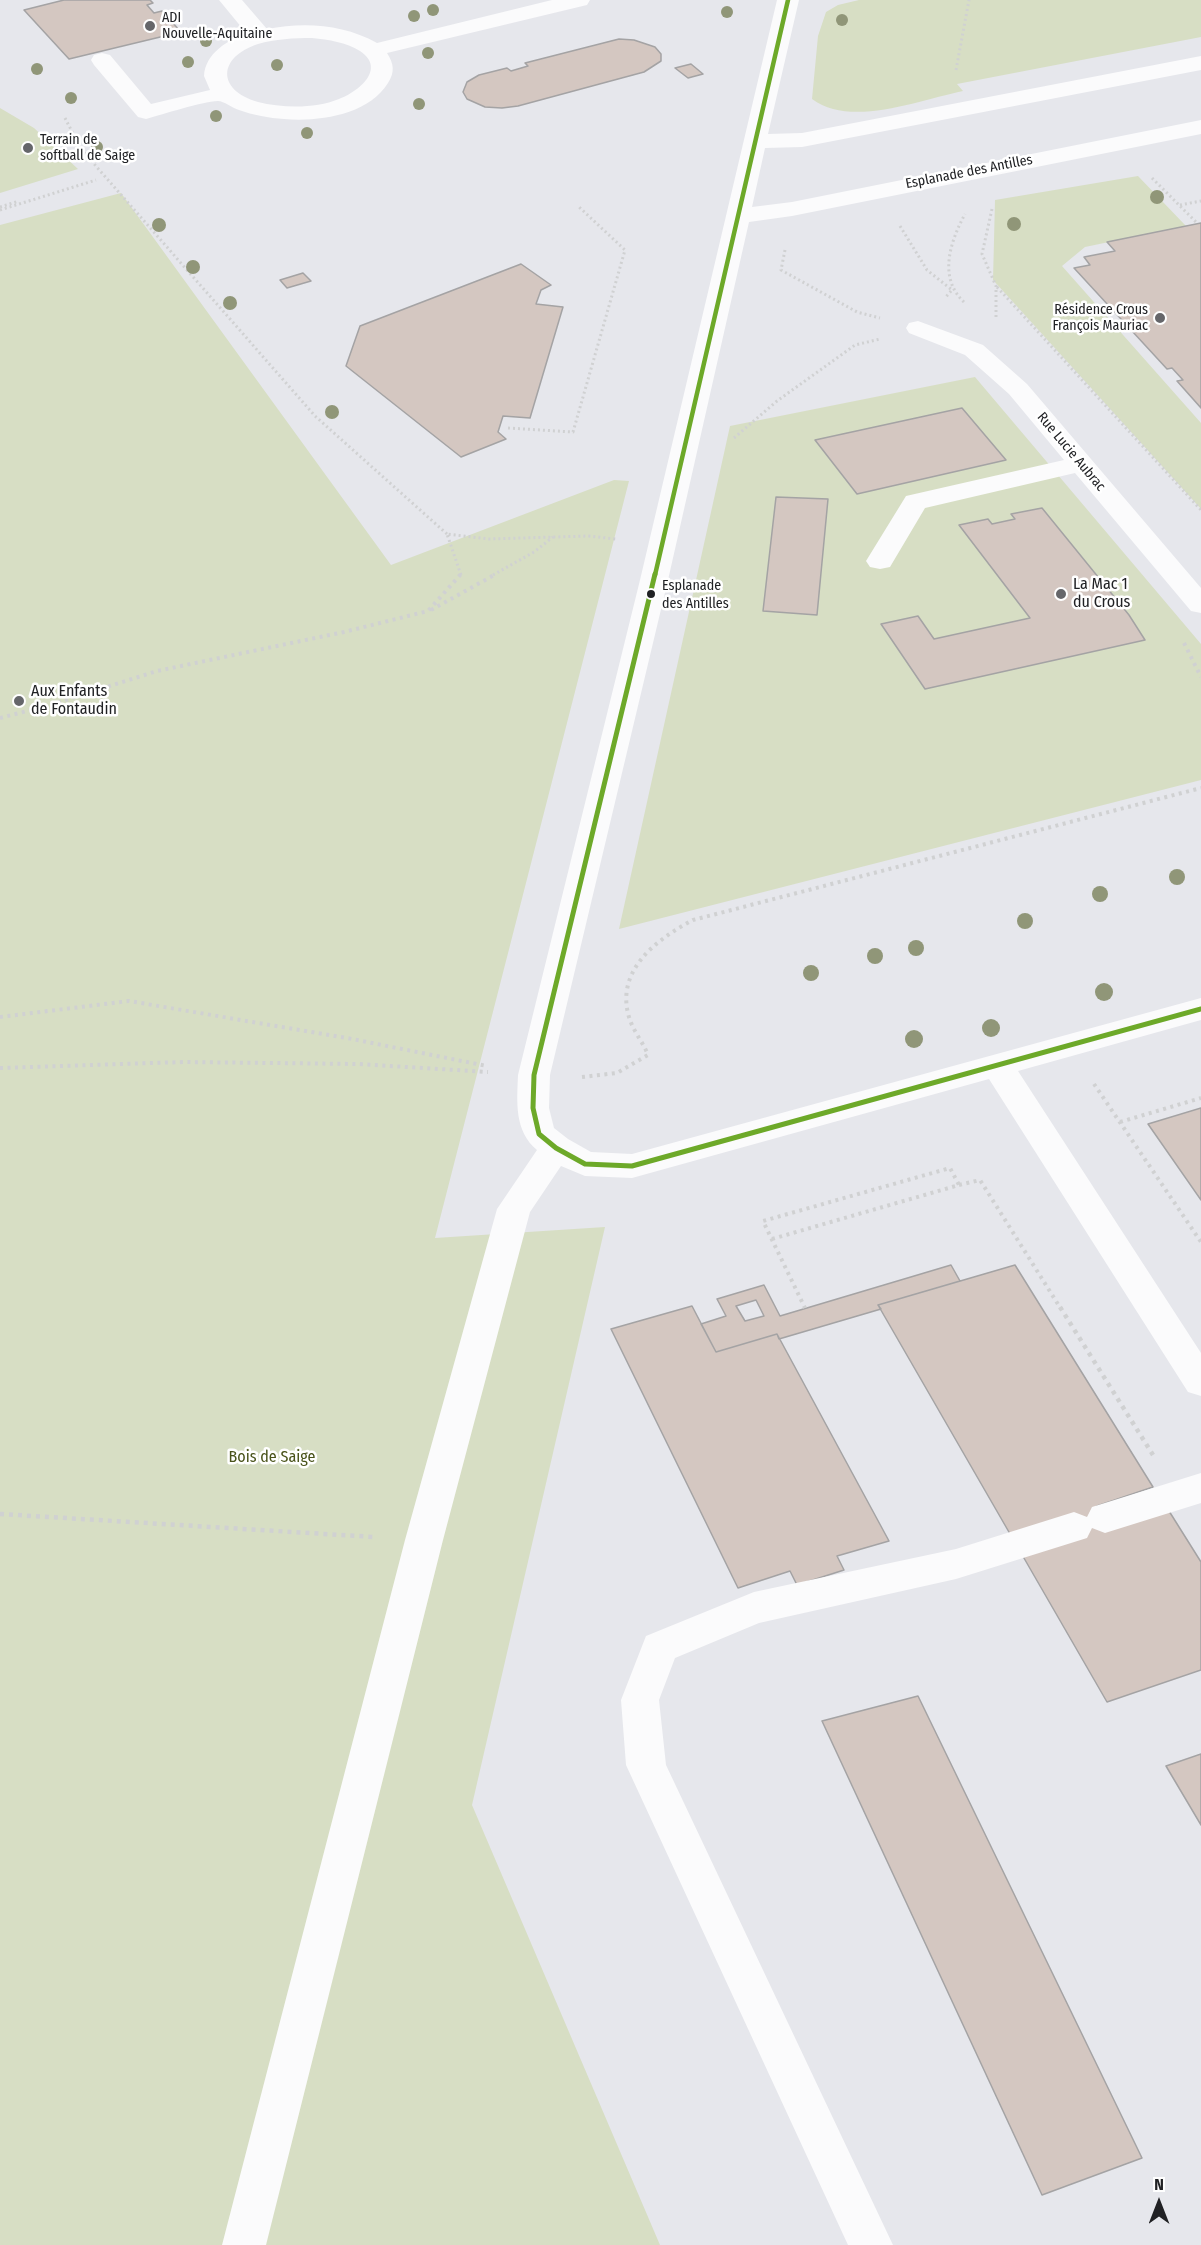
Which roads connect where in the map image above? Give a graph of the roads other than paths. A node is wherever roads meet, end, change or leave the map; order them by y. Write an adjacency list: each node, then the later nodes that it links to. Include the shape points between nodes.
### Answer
1 (230, 0): 4 (street)
2 (579, 0): 5 (street)
3 (788, 0): 10 (street)
4 (262, 37): 5 (street, via 312,31 337,34); 8 (street, via 242,43 217,64 214,76)
5 (374, 50): 8 (street, via 382,62 382,76 374,88 334,108 278,112 252,107)
6 (102, 60): 8 (street, via 146,112)
7 (1201, 63): 10 (street, via 802,140)
8 (225, 93)
9 (1201, 127): 11 (street, Esplanade des Antilles, via 792,209)
10 (755, 141): 11 (street)
11 (738, 216): 18 (street, via 534,1075 533,1108 539,1134)
12 (918, 328): 13 (street, Rue Lucie Aubrac, via 974,350 1018,388)
13 (1082, 464): 14 (street, via 915,502); 15 (street, Rue Lucie Aubrac)
14 (880, 561)
15 (1201, 605)
16 (1201, 1009): 17 (street)
17 (997, 1065): 18 (street, via 632,1166 585,1164); 19 (street)
18 (556, 1148): 21 (street, via 513,1209)
19 (1201, 1382)
20 (1190, 1492): 22 (street, via 956,1564 754,1608 660,1647 640,1700 646,1765)
21 (244, 2245)
22 (871, 2245)

